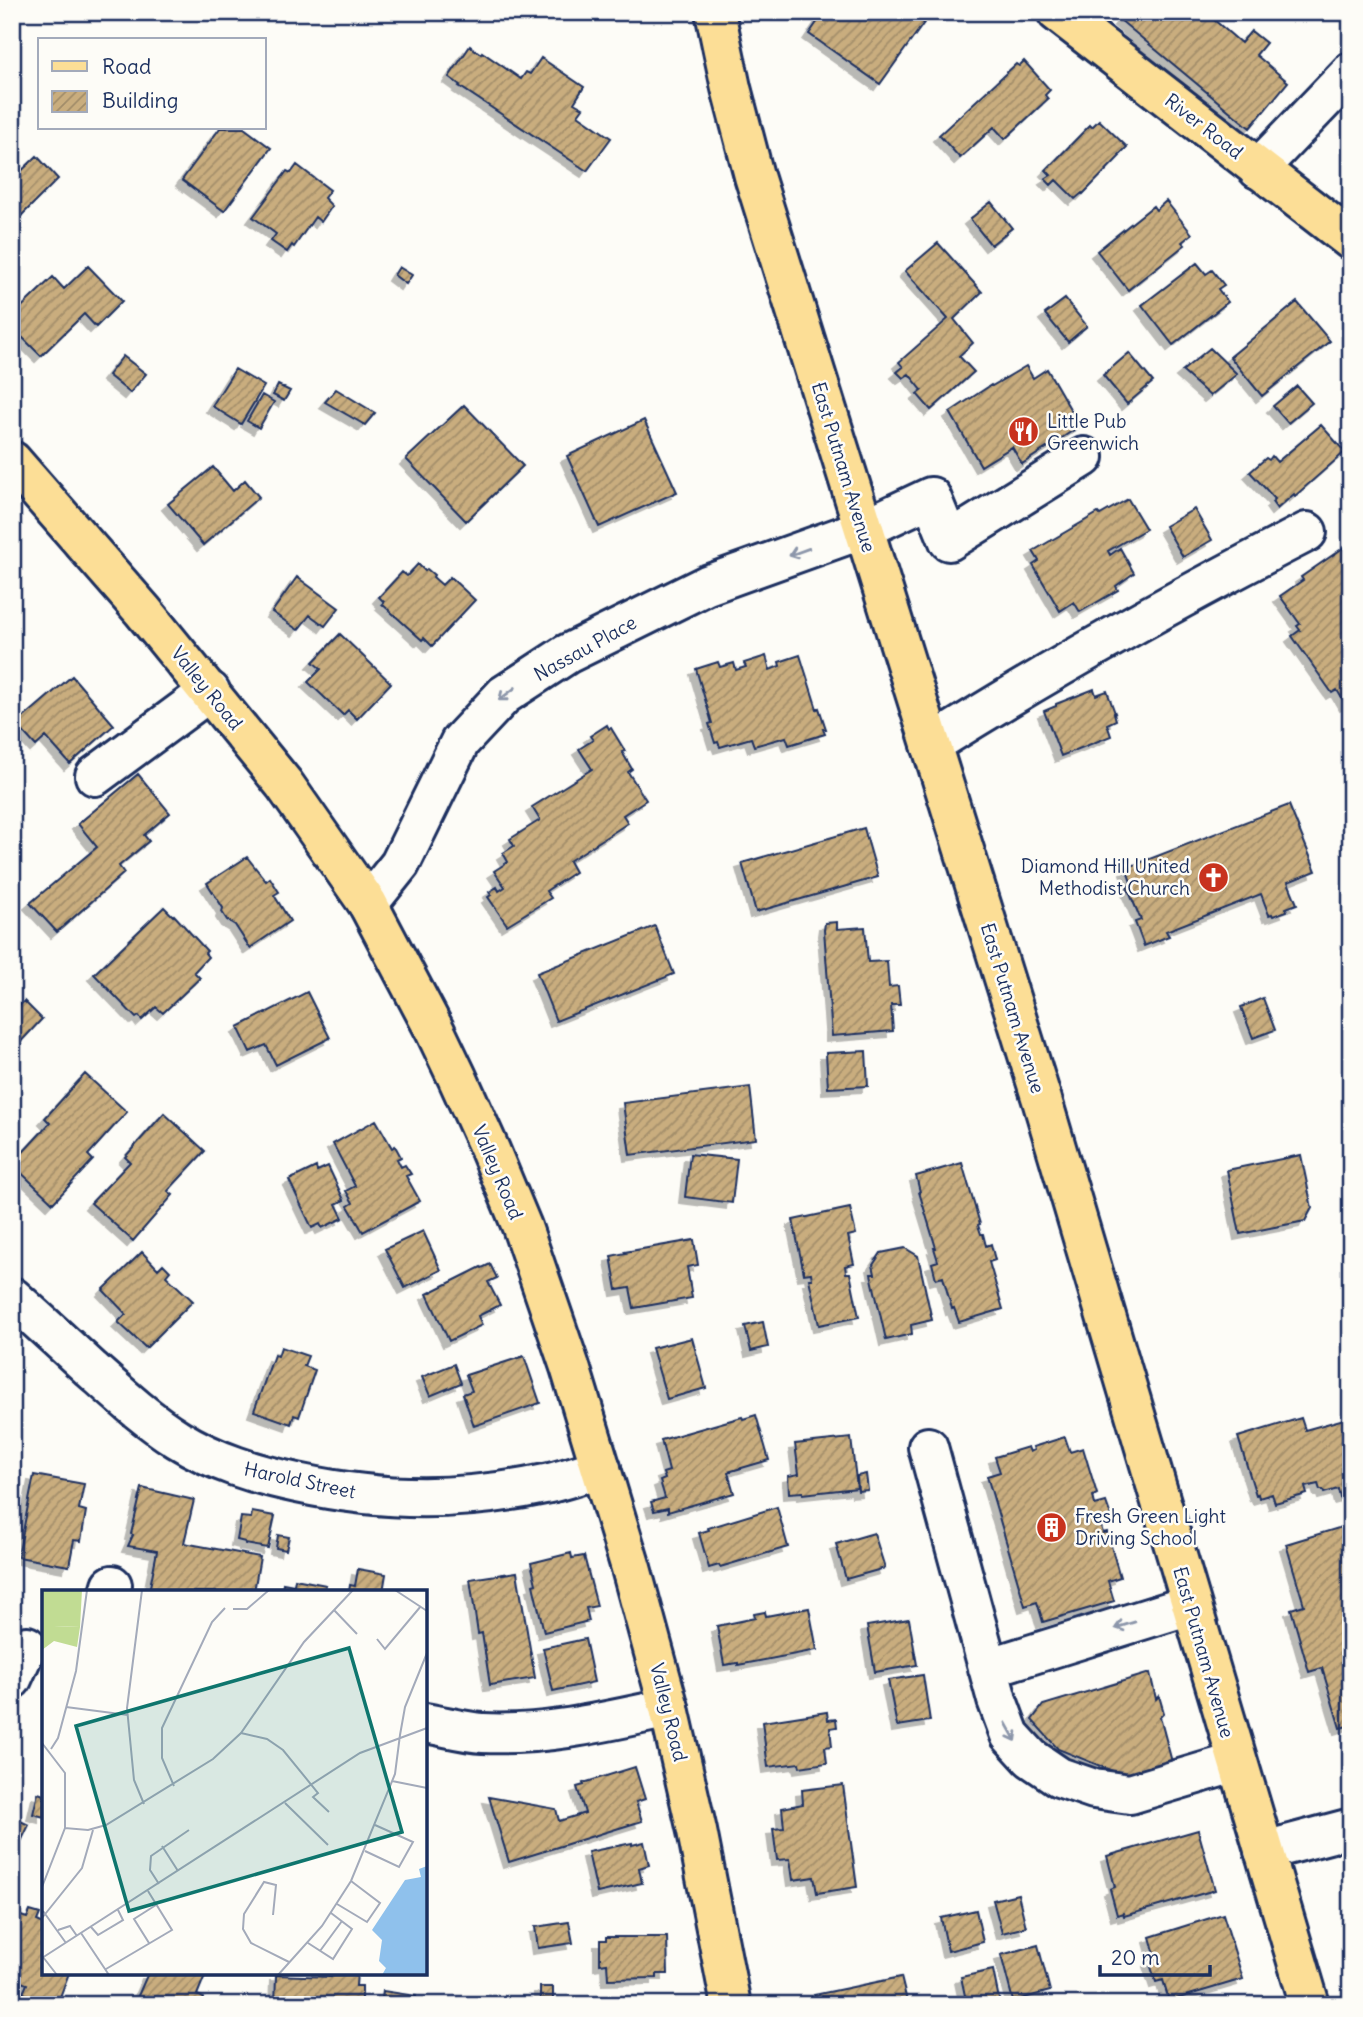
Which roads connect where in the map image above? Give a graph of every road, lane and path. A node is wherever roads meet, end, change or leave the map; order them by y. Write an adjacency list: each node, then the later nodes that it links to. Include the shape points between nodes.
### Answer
1 (715, 12): 8 (main road, East Putnam Avenue, via 754,176)
2 (1057, 12): 4 (main road, River Road)
3 (1351, 72): 4 (street)
4 (1258, 169): 5 (main road, River Road)
5 (1351, 240)
6 (1084, 457): 8 (street, Nassau Place, via 950,541 931,497)
7 (12, 461): 10 (main road, Valley Road)
8 (863, 529): 11 (main road, East Putnam Avenue); 13 (street, Nassau Place, one-way to 13, via 706,585 567,653 504,695 460,742 400,864)
9 (1307, 532): 11 (street, via 1188,594)
10 (210, 691): 12 (street); 13 (main road, Valley Road)
11 (931, 745): 17 (main road, East Putnam Avenue, via 1054,1138)
12 (95, 776)
13 (368, 904): 16 (main road, Valley Road, via 435,1031 501,1176)
14 (12, 1297): 16 (street, Harold Street, via 129,1403 177,1438 214,1459 259,1475 385,1497 436,1498 552,1483)
15 (928, 1447): 18 (street)
16 (601, 1468): 19 (main road, Valley Road)
17 (1191, 1605): 18 (street, one-way to 18); 21 (main road, East Putnam Avenue)
18 (988, 1668): 21 (street, one-way to 21, via 1010,1735 1031,1758 1059,1777 1094,1789 1130,1794)
19 (669, 1708): 20 (street, via 523,1734 481,1733); 24 (main road, Valley Road)
20 (427, 1723)
21 (1237, 1762): 23 (main road, East Putnam Avenue)
22 (1351, 1828): 23 (street)
23 (1264, 1851): 25 (main road, East Putnam Avenue)
24 (730, 2005)
25 (1310, 2005)

